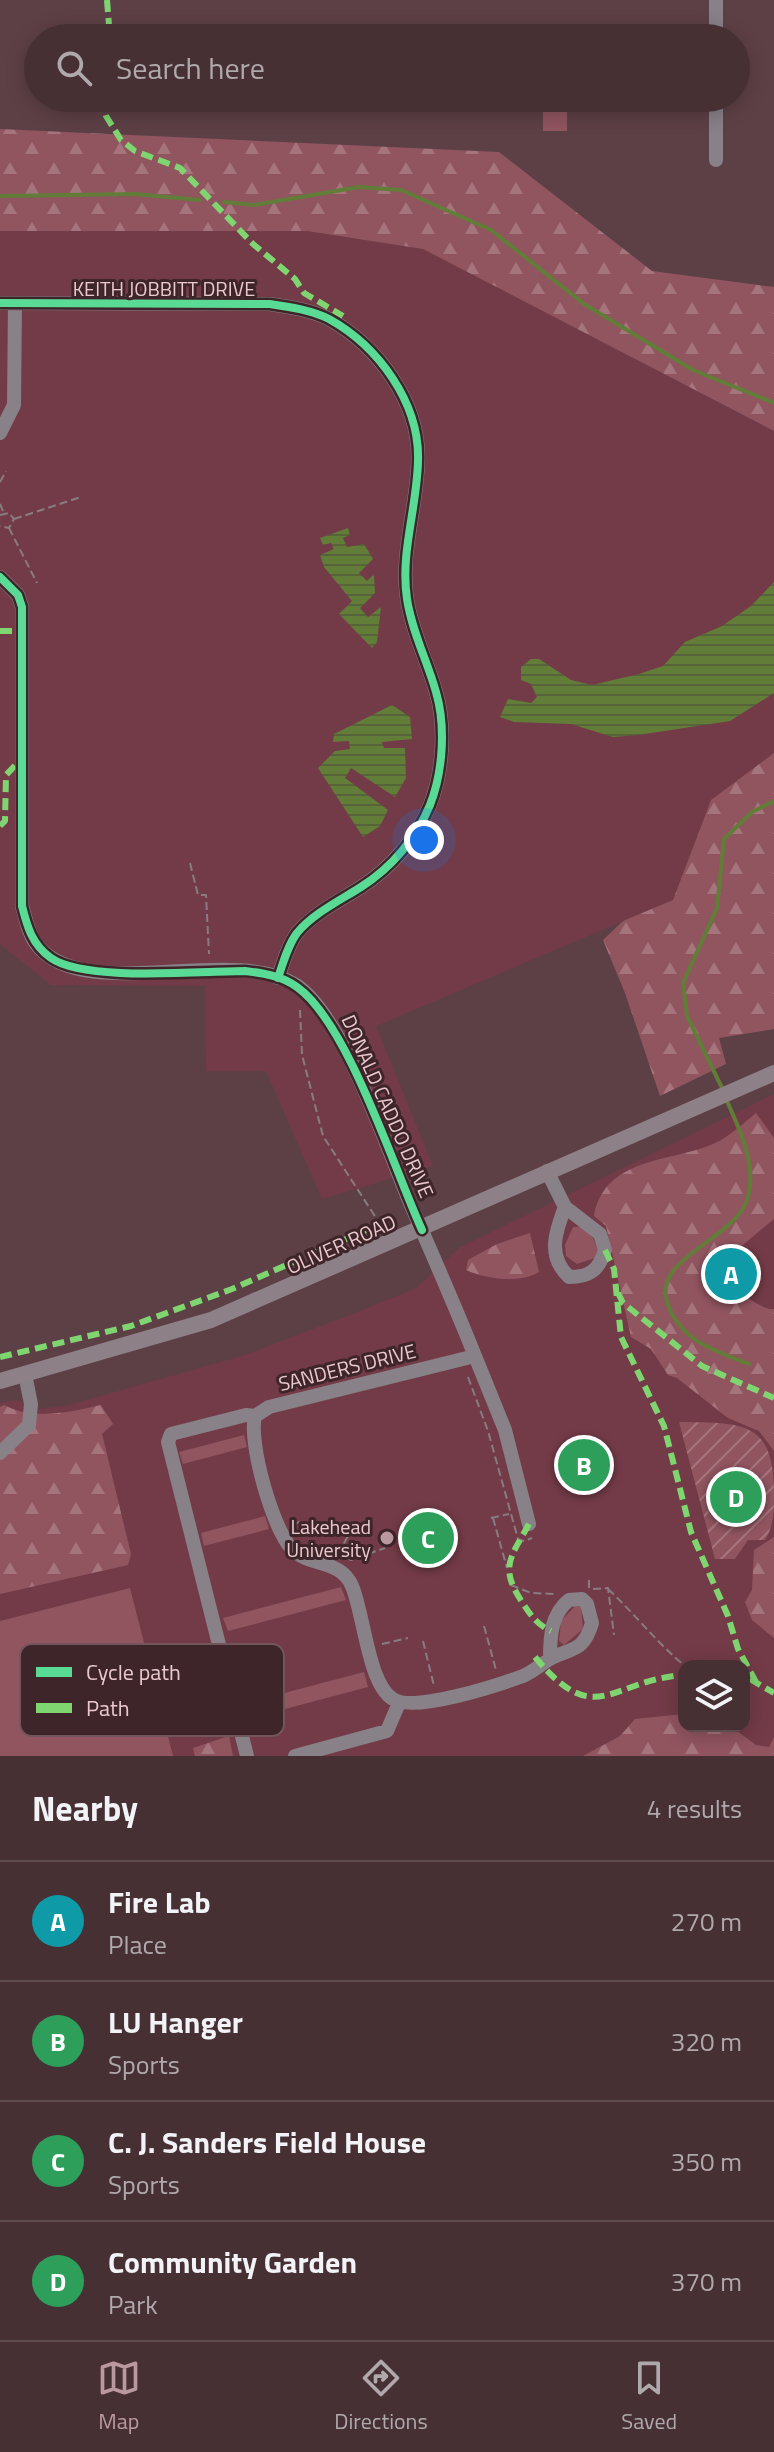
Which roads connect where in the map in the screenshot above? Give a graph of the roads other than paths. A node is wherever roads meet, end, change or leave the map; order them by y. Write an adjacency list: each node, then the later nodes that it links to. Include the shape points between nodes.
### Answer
1 (716, 0): 2 (street)
2 (716, 24)
3 (716, 112): 4 (street)
4 (716, 160)
5 (7, 303): 6 (street, via 14,405); 8 (street, KEITH JOBBITT DRIVE, via 270,304 301,309 327,319 361,343 397,383 407,407 419,450 406,596 436,692 438,776 424,817 395,860 317,914 296,935)
6 (0, 433)
7 (0, 577): 8 (street, DONALD CADDO DRIVE, via 22,607 22,906 37,945 51,958 85,970 245,971)
8 (278, 978): 12 (street, DONALD CADDO DRIVE, via 295,985 328,1018)
9 (774, 1073): 10 (main road, OLIVER ROAD)
10 (547, 1171): 11 (street); 12 (main road, OLIVER ROAD)
11 (565, 1207): 11 (street, via 555,1256 569,1277 583,1277 595,1272 605,1250 600,1234)
12 (422, 1230): 13 (street); 14 (main road, OLIVER ROAD, via 211,1320)
13 (475, 1356): 16 (street, SANDERS DRIVE, via 269,1407); 18 (street, via 505,1430)
14 (25, 1374): 15 (main road, OLIVER ROAD); 17 (street, via 29,1425)
15 (0, 1381)
16 (255, 1416): 19 (street, SANDERS DRIVE, via 171,1434 168,1442); 21 (street, via 252,1434 259,1465 285,1541 300,1555 334,1559 351,1582 380,1686)
17 (0, 1453)
18 (532, 1529)
19 (219, 1644)
20 (550, 1658): 21 (street, via 523,1676 421,1703)
21 (399, 1703): 24 (street, via 387,1731)
22 (242, 1736): 23 (street, SANDERS DRIVE)
23 (247, 1756)
24 (295, 1756)

